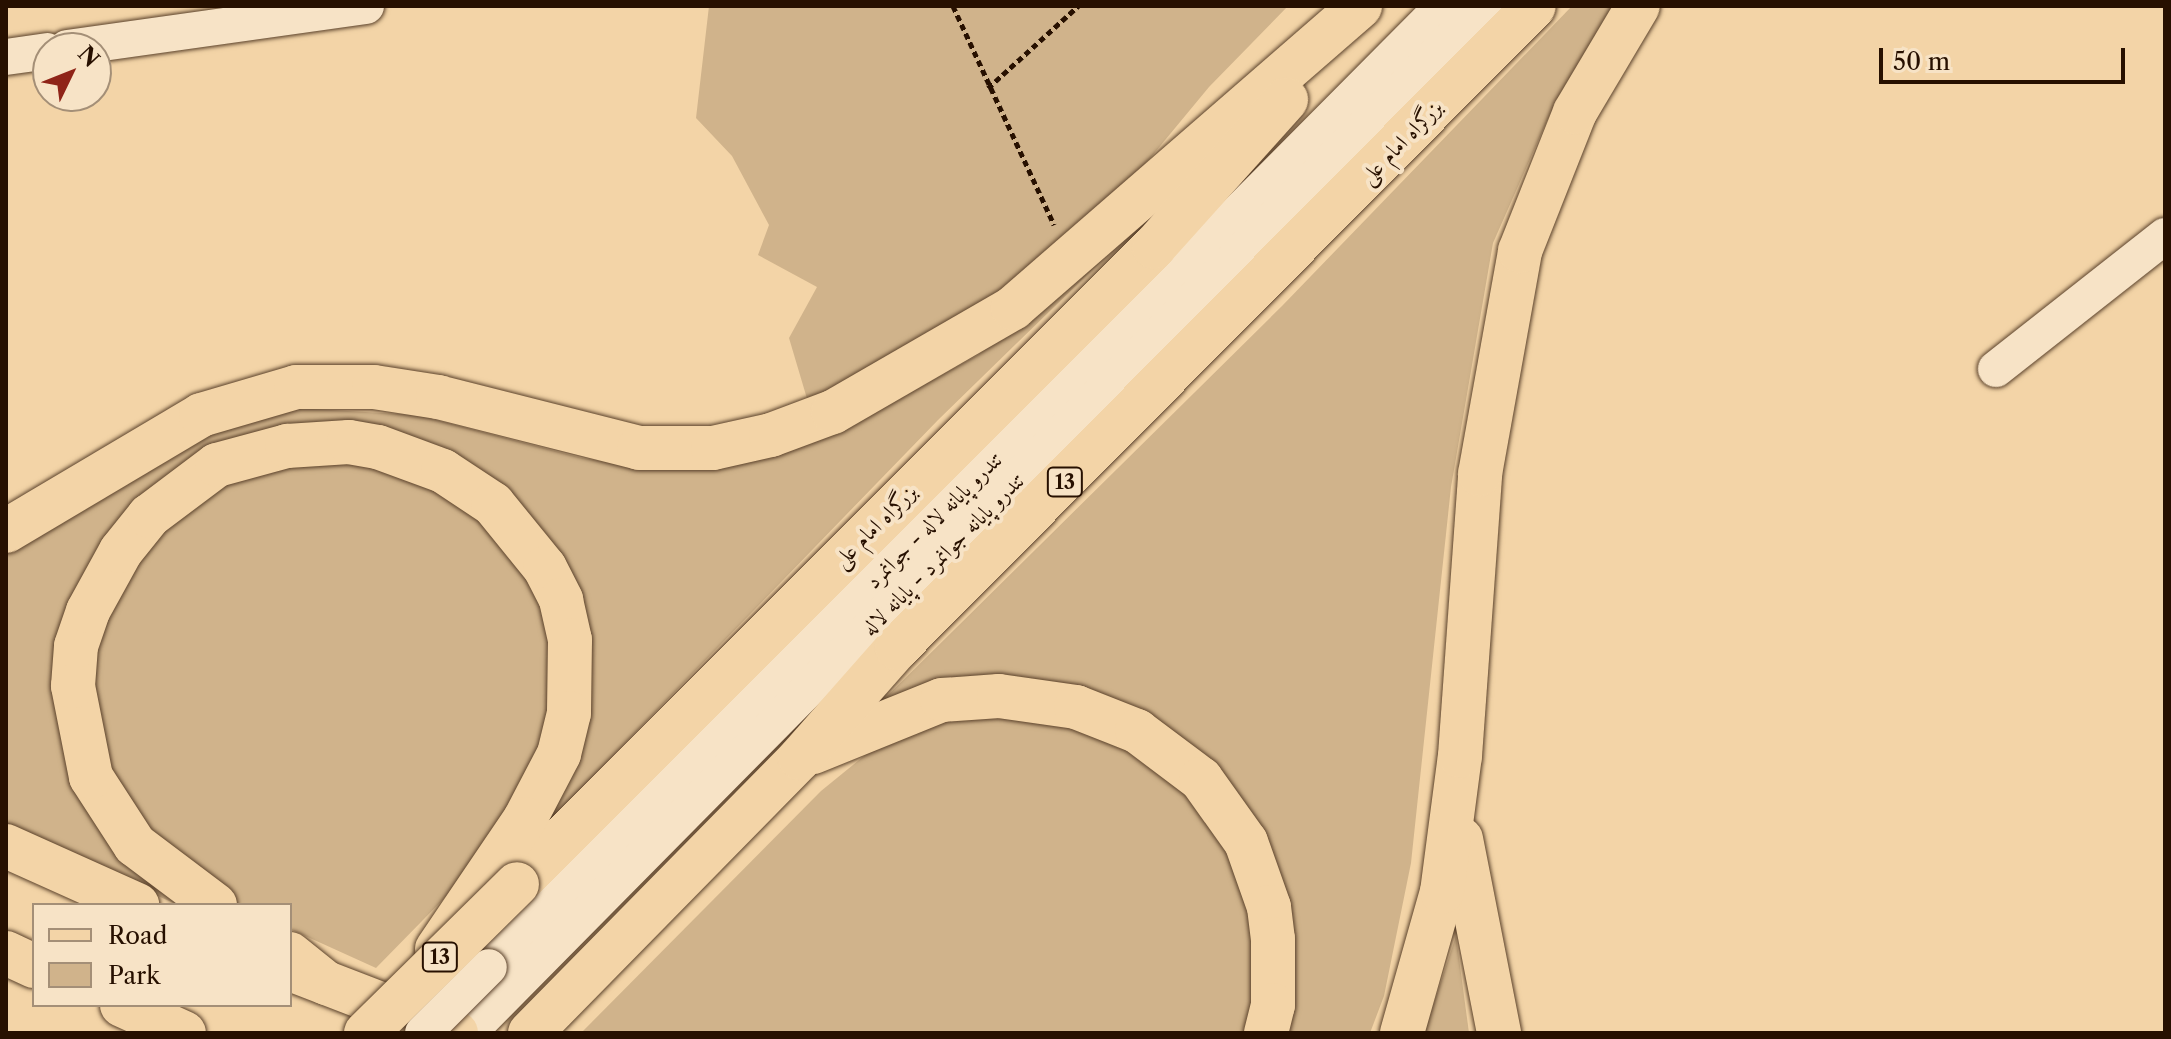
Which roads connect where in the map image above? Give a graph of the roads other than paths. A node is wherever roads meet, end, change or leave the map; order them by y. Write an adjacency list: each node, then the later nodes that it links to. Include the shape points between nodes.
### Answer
1 (366, 6): 8 (street)
2 (1360, 6): 13 (main road, via 1151,185 1072,262 1013,308 911,372 833,412 771,435 713,448 639,448 438,397 374,387 296,387 201,415)
3 (1371, 6): 24 (main road, بزرگراه امام علی / 13, bridge, via 1154,247)
4 (1443, 6): 22 (street, تندرو پایانه لاله - جوانمرد)
5 (1484, 6): 22 (street, تندرو پایانه جوانمرد - پایانه لاله)
6 (1534, 6): 14 (main road, بزرگراه امام علی / 13, via 897,648)
7 (1638, 6): 15 (main road, via 1575,112 1520,251 1480,474)
8 (112, 42)
9 (32, 53): 10 (street)
10 (6, 57)
11 (2165, 236): 12 (street)
12 (1996, 369)
13 (6, 531)
14 (800, 758): 31 (main road, بزرگراه امام علی / 13); 32 (main road, via 942,700 1035,698 1091,711 1137,731 1201,779 1246,842 1269,907 1273,939 1273,1005)
15 (1454, 800): 33 (main road, via 1442,892); 34 (main road)
16 (6, 846): 17 (main road)
17 (133, 903)
18 (212, 903): 24 (main road, via 135,845 91,777 76,723 73,686 76,646 88,611 121,551 149,516 217,465 287,446 325,442 363,444 411,456 468,485 521,533 561,600 572,676 559,754 539,794)
19 (6, 953): 21 (main road)
20 (292, 956): 23 (main road)
21 (32, 965)
22 (506, 973): 28 (street, تندرو پایانه لاله - جوانمرد, bridge); 30 (street, تندرو پایانه جوانمرد - پایانه لاله)
23 (308, 976): 29 (main road)
24 (413, 984): 27 (main road, بزرگراه امام علی / 13, bridge)
25 (126, 1007): 26 (main road)
26 (184, 1033)
27 (366, 1033)
28 (423, 1033)
29 (456, 1033)
30 (468, 1033)
31 (530, 1033)
32 (1266, 1033)
33 (1402, 1033)
34 (1499, 1033)

